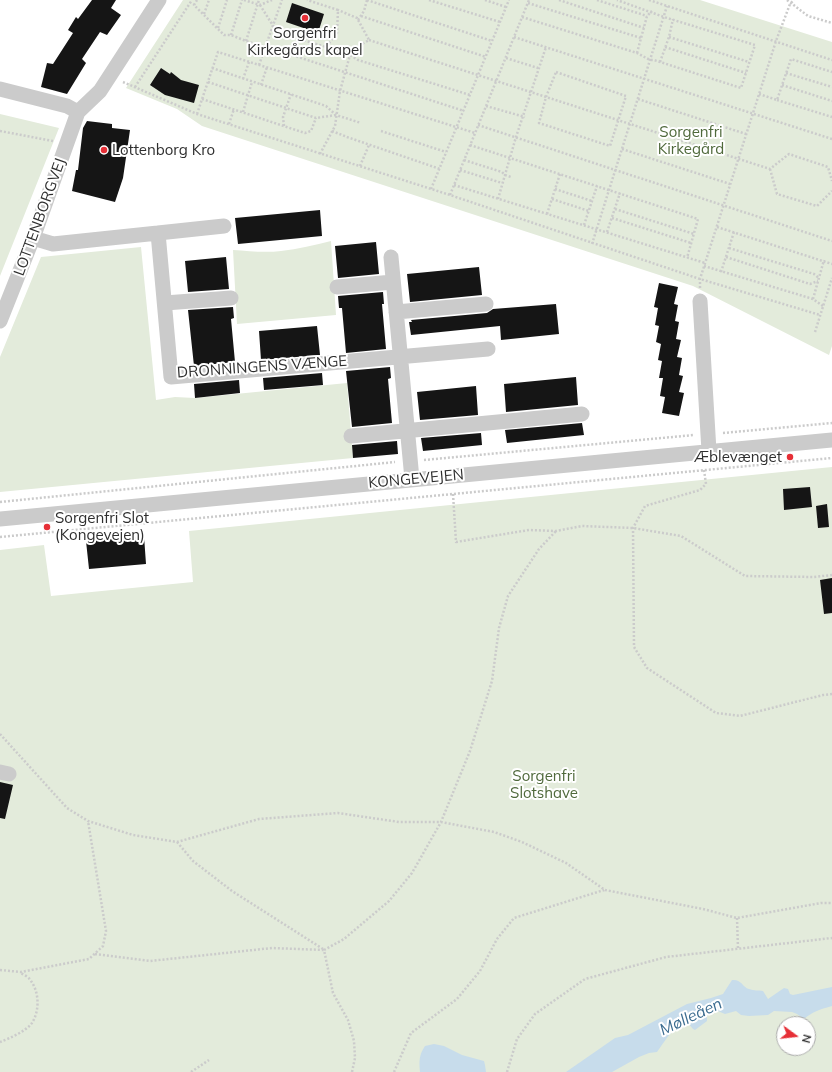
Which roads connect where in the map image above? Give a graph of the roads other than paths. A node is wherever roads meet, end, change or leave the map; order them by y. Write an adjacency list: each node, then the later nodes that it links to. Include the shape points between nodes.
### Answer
1 (159, 0): 3 (street, LOTTENBORGVEJ, via 100,91)
2 (0, 89): 3 (street, via 67,106)
3 (78, 112): 6 (street, LOTTENBORGVEJ)
4 (224, 226): 5 (street)
5 (158, 233): 6 (street, via 53,244); 12 (street, DRONNINGENS VÆNGE)
6 (33, 238): 15 (street, LOTTENBORGVEJ)
7 (391, 257): 8 (street)
8 (393, 282): 9 (street); 14 (street)
9 (337, 287)
10 (231, 298): 12 (street)
11 (700, 300): 22 (street)
12 (165, 303): 17 (street, DRONNINGENS VÆNGE, via 171,377)
13 (486, 304): 14 (street)
14 (396, 312): 17 (street)
15 (0, 321)
16 (488, 349): 17 (street, DRONNINGENS VÆNGE)
17 (400, 356): 19 (street)
18 (582, 414): 19 (street)
19 (407, 431): 20 (street); 23 (street)
20 (351, 436)
21 (832, 440): 22 (street, KONGEVEJEN)
22 (709, 451): 23 (street, KONGEVEJEN)
23 (412, 479): 24 (street, KONGEVEJEN)
24 (0, 520)

